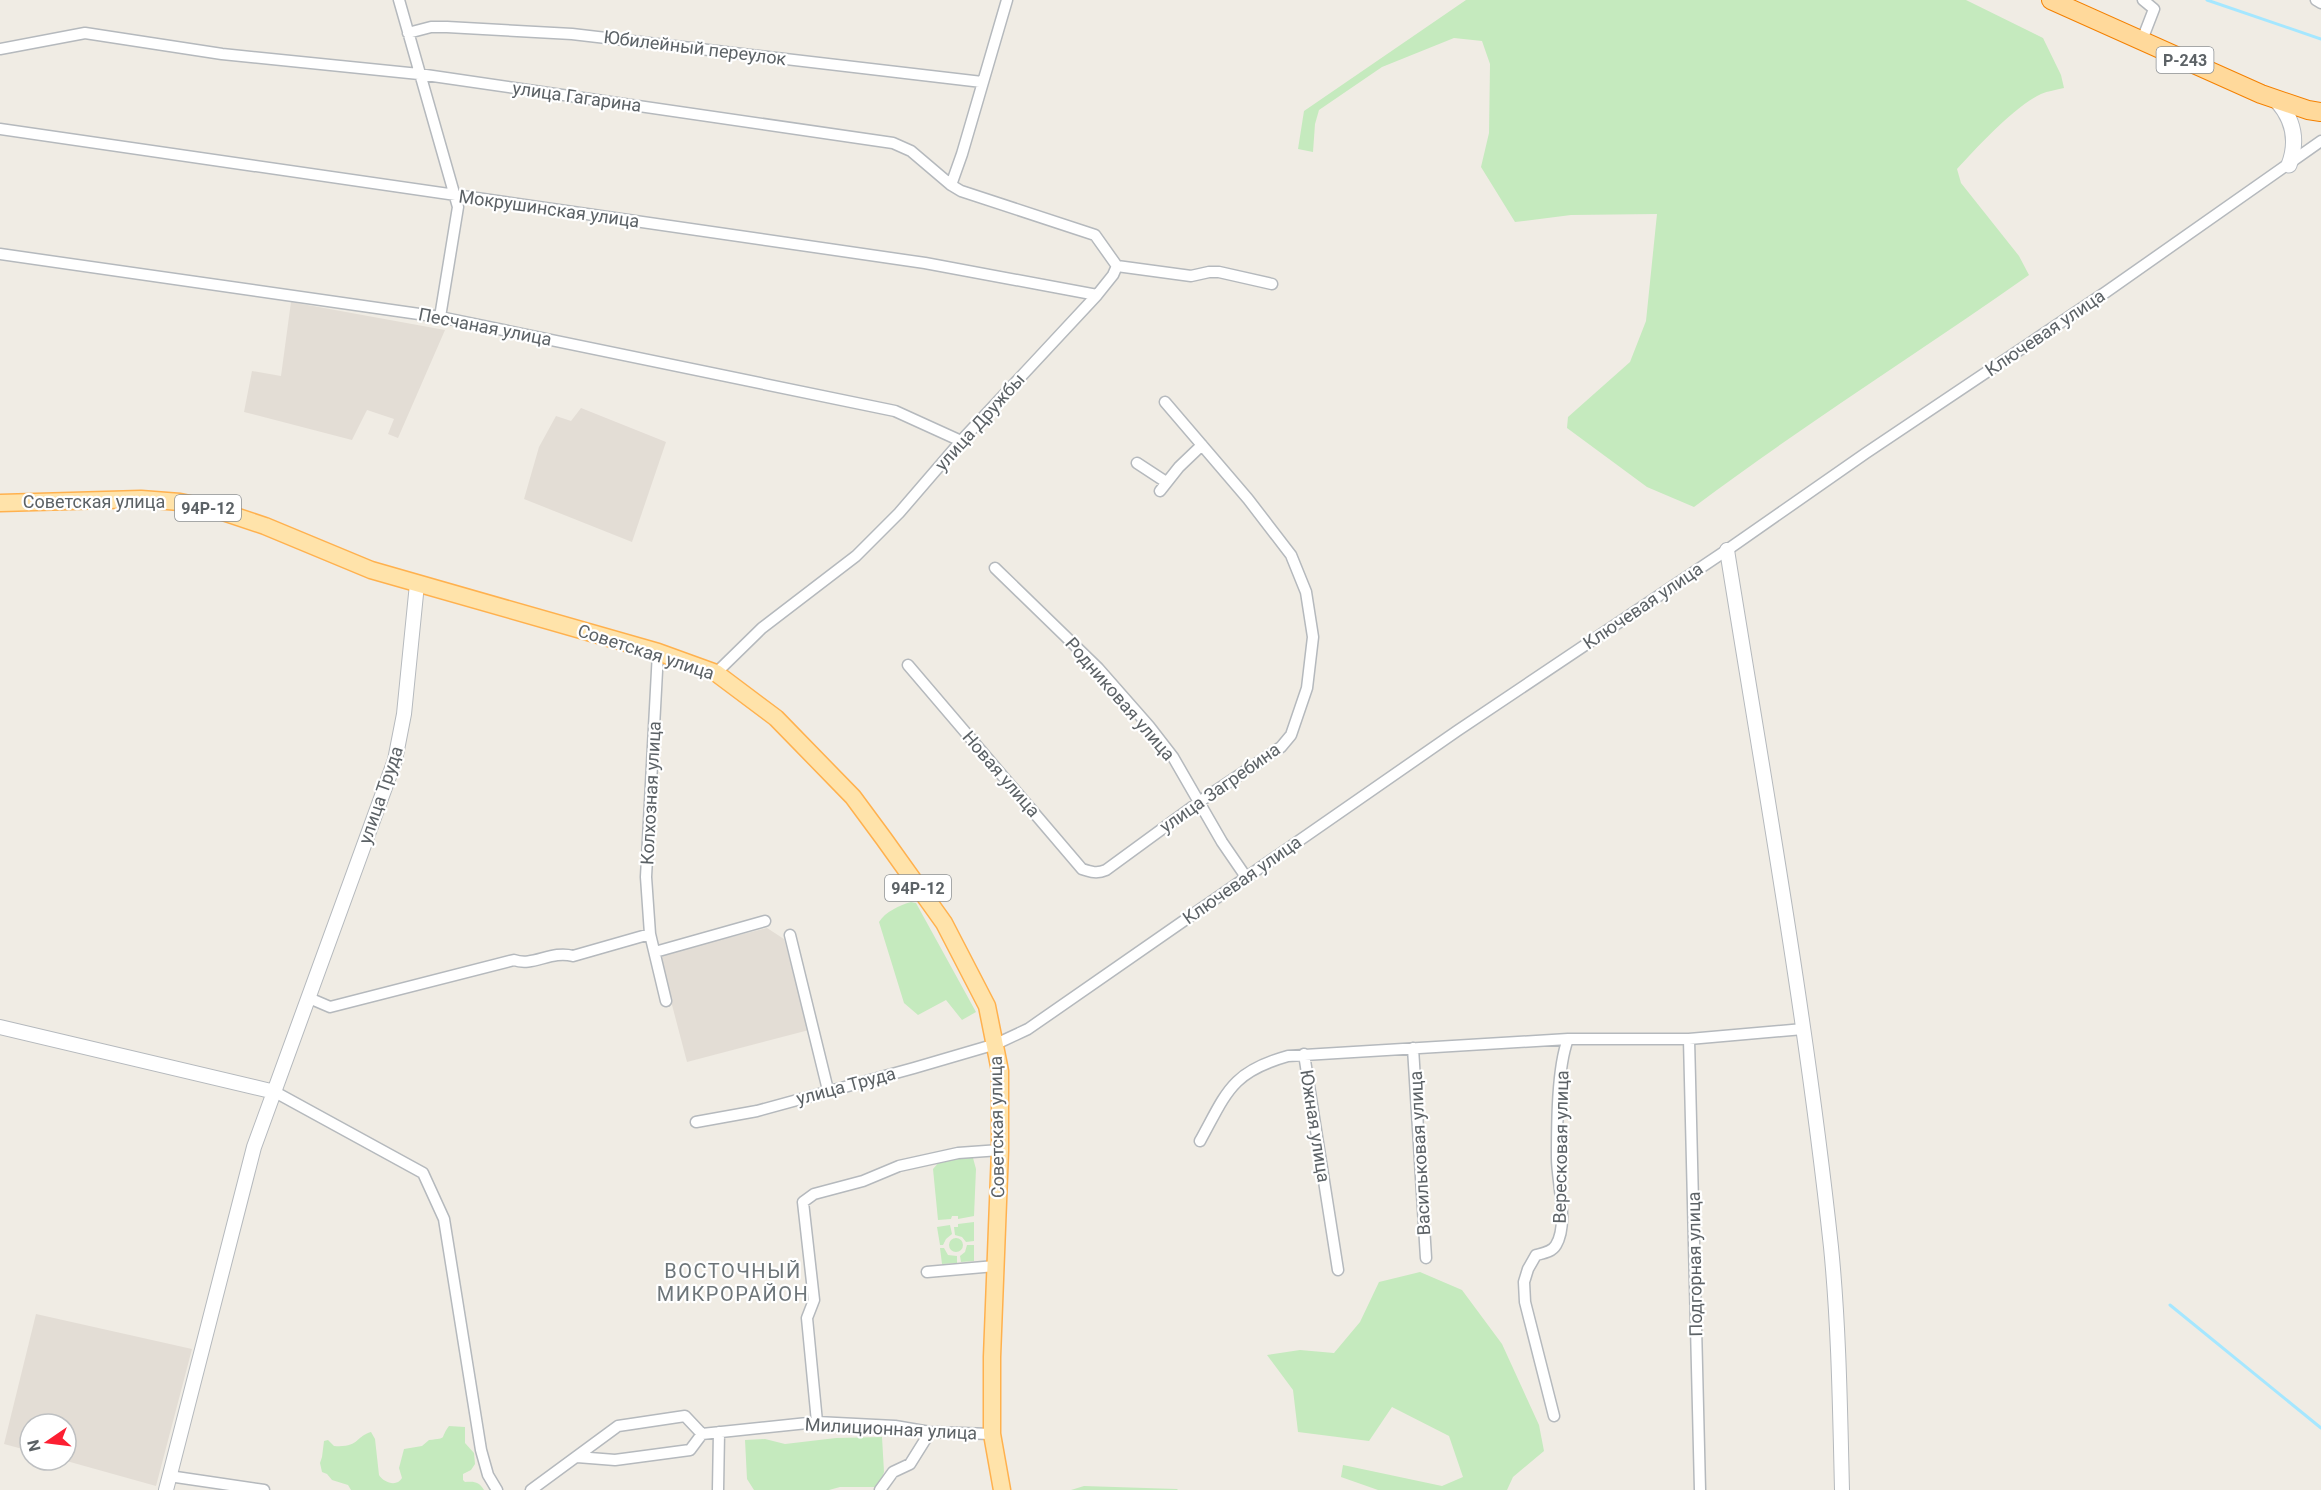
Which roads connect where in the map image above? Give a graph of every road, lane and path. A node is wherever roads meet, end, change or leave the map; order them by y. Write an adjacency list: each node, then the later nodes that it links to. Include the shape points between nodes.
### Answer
1 (399, 0): 7 (street)
2 (1007, 0): 11 (street)
3 (2052, 0): 8 (highway, Р-243)
4 (2143, 0): 8 (street, via 2154,9)
5 (2316, 0): 6 (street)
6 (2321, 3)
7 (408, 33): 10 (street); 11 (street, Юбилейный переулок, via 447,27 572,34)
8 (2142, 40): 12 (highway, Р-243)
9 (0, 49): 10 (street, улица Гагарина, via 85,33 222,54)
10 (419, 74): 17 (street, улица Гагарина, via 893,143 911,151); 18 (street)
11 (982, 81): 17 (street)
12 (2277, 101): 13 (highway, Р-243); 16 (main road, via 2291,119 2294,149)
13 (2321, 112)
14 (0, 129): 18 (street, Мокрушинская улица)
15 (2321, 141): 16 (street, Ключевая улица)
16 (2289, 165): 29 (street, Ключевая улица)
17 (951, 185): 20 (street, улица Гагарина, via 1095,235)
18 (457, 196): 22 (street, Мокрушинская улица, via 925,263); 23 (street, via 459,216)
19 (0, 254): 23 (street, Песчаная улица)
20 (1117, 266): 21 (street, via 1191,276 1219,272); 22 (street, улица Дружбы)
21 (1272, 284)
22 (1097, 295): 25 (street, улица Дружбы)
23 (440, 317): 25 (street, Песчаная улица, via 895,411)
24 (1165, 402): 26 (street, улица Загребина)
25 (961, 441): 34 (street, улица Дружбы, via 856,556 762,628)
26 (1202, 445): 27 (street, via 1163,487); 35 (street, улица Загребина, via 1291,555 1306,591 1313,637 1307,687 1291,735 1281,747)
27 (1137, 464)
28 (0, 503): 31 (main road, Советская улица / 94Р-12, via 141,499 180,502 265,526 370,570)
29 (1727, 550): 37 (street, Ключевая улица); 45 (street)
30 (995, 568): 35 (street, Родниковая улица, via 1098,668 1134,709 1173,757)
31 (417, 584): 32 (main road, Советская улица / 94Р-12); 42 (street, улица Труда, via 400,738)
32 (658, 652): 34 (main road, Советская улица / 94Р-12); 39 (street, Колхозная улица, via 646,877)
33 (908, 665): 36 (street, Новая улица, via 1082,869)
34 (716, 673): 48 (main road, Советская улица / 94Р-12, via 776,718 853,797 944,923 987,1006)
35 (1199, 802): 36 (street, улица Загребина); 37 (street, Родниковая улица)
36 (1099, 873)
37 (1246, 877): 48 (street, Ключевая улица, via 1028,1029)
38 (765, 921): 41 (street)
39 (650, 934): 41 (street, Колхозная улица); 42 (street, via 573,956 561,953 523,963 514,960 330,1007)
40 (790, 934): 51 (street)
41 (655, 952): 43 (street, Колхозная улица)
42 (309, 998): 52 (street, улица Труда)
43 (666, 1001)
44 (0, 1027): 52 (street)
45 (1803, 1029): 47 (street); 76 (street, via 1831,1248)
46 (1568, 1039): 47 (street); 49 (street); 60 (street, Вересковая улица, via 1562,1056 1557,1160 1563,1214 1557,1244 1536,1255 1524,1282)
47 (1689, 1039): 75 (street, Подгорная улица)
48 (996, 1044): 51 (street, улица Труда); 55 (main road, Советская улица / 94Р-12)
49 (1413, 1048): 50 (street); 56 (street, Васильковая улица)
50 (1304, 1054): 54 (street, Южная улица, via 1264,1063 1235,1081); 58 (street, Южная улица)
51 (828, 1090): 53 (street, улица Труда)
52 (275, 1092): 67 (street, улица Труда, via 251,1158); 70 (street, via 423,1173 444,1219 481,1450)
53 (696, 1122)
54 (1200, 1141)
55 (1000, 1150): 57 (main road, Советская улица / 94Р-12); 61 (street, via 958,1153 910,1163 814,1194 803,1202 814,1300 807,1318)
56 (1426, 1258)
57 (995, 1266): 59 (street); 65 (main road, Советская улица / 94Р-12)
58 (1338, 1270)
59 (927, 1272)
60 (1554, 1416)
61 (817, 1422): 62 (street, Милиционная улица); 63 (street, Милиционная улица)
62 (719, 1432): 64 (street, Милиционная улица); 72 (street)
63 (930, 1432): 65 (street, Милиционная улица); 73 (street, via 910,1464 893,1472)
64 (702, 1434): 66 (street, via 690,1450 615,1460); 66 (street, via 685,1416 618,1426)
65 (992, 1434): 74 (main road, Советская улица / 94Р-12)
66 (577, 1457): 71 (street)
67 (169, 1476): 68 (street, улица Труда); 69 (street)
68 (166, 1490)
69 (264, 1490)
70 (497, 1490)
71 (531, 1490)
72 (718, 1490)
73 (880, 1490)
74 (1002, 1490)
75 (1700, 1490)
76 (1842, 1490)

